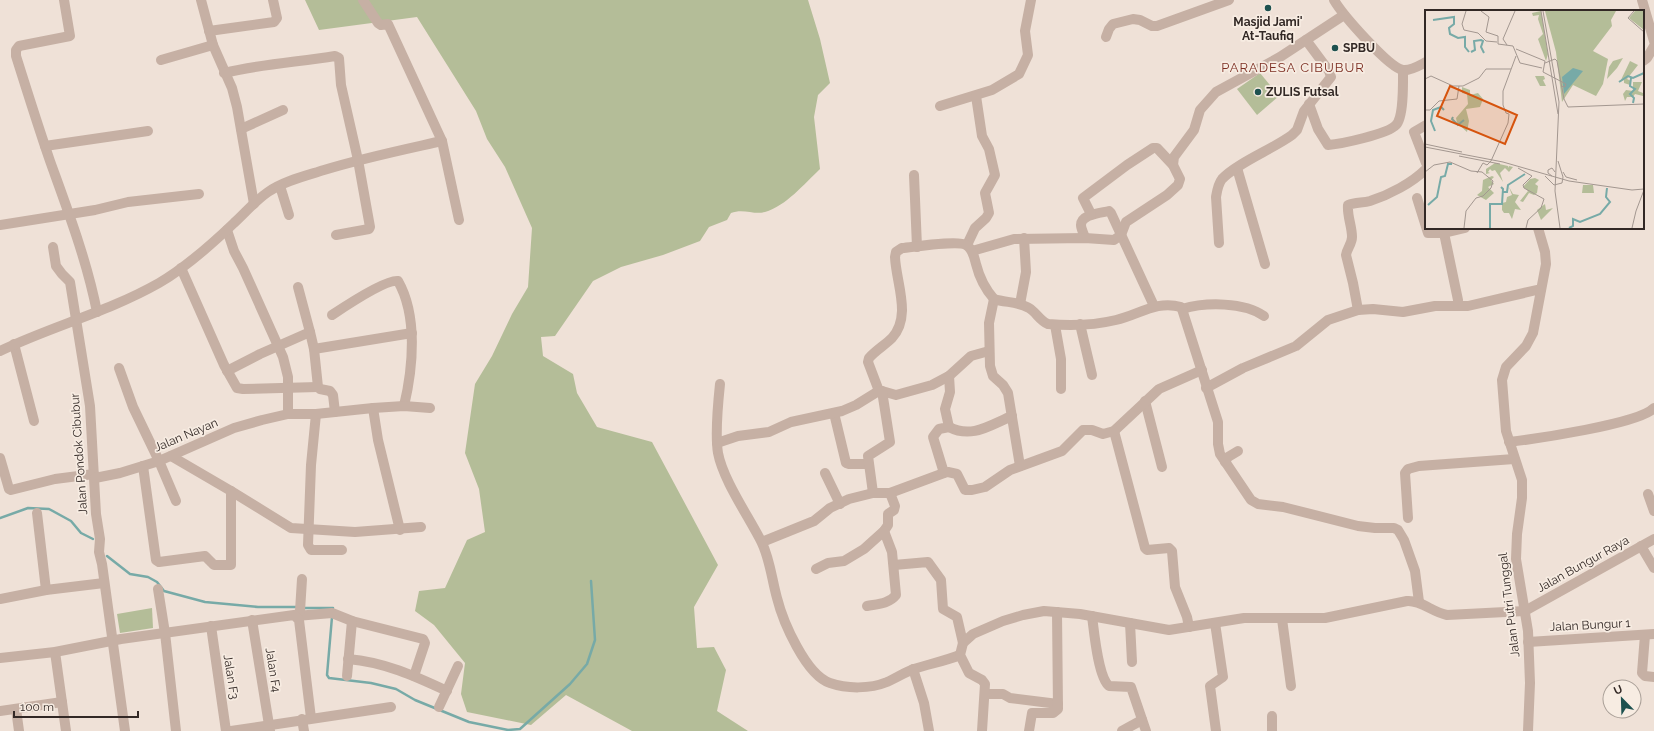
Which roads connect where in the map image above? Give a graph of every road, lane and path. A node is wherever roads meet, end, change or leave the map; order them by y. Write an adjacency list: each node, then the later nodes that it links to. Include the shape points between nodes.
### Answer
1 (64, 0): 29 (street, via 70,36 19,46 16,50)
2 (201, 0): 10 (street)
3 (273, 0): 10 (street, via 278,18 274,22)
4 (362, 0): 28 (street, via 380,25 388,24)
5 (1031, 0): 21 (street, via 1025,31 1028,55 1019,74 1005,84)
6 (1229, 0): 11 (street, via 1157,26 1137,19 1115,23 1110,27)
7 (1642, 0): 13 (street)
8 (1336, 1): 9 (street)
9 (1344, 15): 12 (street); 19 (street, via 1384,56)
10 (209, 31): 14 (street)
11 (1106, 37)
12 (1306, 40): 22 (street, via 1331,74); 32 (street, via 1212,95 1200,110 1194,130 1174,157)
13 (1654, 41)
14 (213, 44): 16 (street); 20 (street)
15 (1654, 46): 17 (street)
16 (161, 60)
17 (1648, 61)
18 (1425, 62): 19 (street)
19 (1403, 70): 22 (street, via 1404,88 1399,120 1396,126 1374,136 1328,145 1318,129)
20 (224, 73): 26 (street, via 232,88); 30 (street, via 259,65 293,63 335,56 338,58 341,85)
21 (976, 96): 23 (street); 58 (street, via 982,136 990,149 995,175 985,193 989,213 975,228)
22 (1309, 104): 33 (street, via 1292,135)
23 (940, 106)
24 (283, 110): 26 (street)
25 (1425, 126): 31 (street, via 1414,132)
26 (241, 129): 39 (street)
27 (148, 131): 29 (street)
28 (442, 141): 30 (street); 43 (street)
29 (45, 146): 40 (street)
30 (358, 160): 36 (street); 52 (street, via 370,227)
31 (1425, 161)
32 (1173, 166): 41 (street, via 1157,148 1148,151 1083,198); 51 (street, via 1180,179 1178,185 1126,222)
33 (1237, 168): 55 (street, via 1222,180 1217,190); 59 (street)
34 (1425, 170): 68 (street, via 1400,188 1370,201 1348,205 1352,236 1346,255)
35 (914, 175): 57 (street)
36 (280, 186): 39 (street); 42 (street)
37 (199, 194): 40 (street, via 128,202)
38 (1417, 198): 44 (street)
39 (254, 204): 49 (street)
40 (70, 214): 45 (street); 69 (street)
41 (1091, 214): 51 (street, via 1111,213); 54 (street, via 1081,226)
42 (289, 215)
43 (459, 220)
44 (1425, 223)
45 (0, 225)
46 (1427, 229): 50 (street, via 1428,233)
47 (1460, 229): 50 (street)
48 (1538, 229): 62 (street, Jalan Putri Tunggal, via 1546,264)
49 (227, 230): 60 (street); 78 (street)
50 (1444, 232): 64 (street)
51 (1121, 234): 54 (street, via 1114,240); 66 (street)
52 (336, 235)
53 (1024, 238): 54 (street); 58 (street); 65 (street, via 1026,272)
54 (1085, 238)
55 (1219, 244)
56 (54, 247): 72 (street, Jalan Pondok Cibubur, via 56,266 70,282)
57 (917, 247): 58 (street, via 956,244); 92 (street, via 902,248 896,252 902,318 900,327 893,337 871,355 868,362)
58 (970, 248): 63 (street, via 979,274)
59 (1265, 264)
60 (181, 268): 69 (street, via 158,284); 84 (street)
61 (298, 287): 75 (street)
62 (1541, 289): 68 (street, via 1468,306 1434,306 1403,312 1373,308); 106 (street, Jalan Putri Tunggal, via 1532,337 1506,367 1502,376)
63 (994, 299): 65 (street); 81 (street, via 989,323)
64 (1458, 300)
65 (1020, 304): 74 (street, via 1028,307 1045,323)
66 (1154, 306): 67 (street, via 1167,304); 73 (street, via 1116,320)
67 (1182, 308): 71 (street, via 1195,305 1222,305 1248,308); 83 (street)
68 (1358, 310): 90 (street, via 1328,320 1296,346 1242,368)
69 (97, 312): 72 (street)
70 (332, 315): 76 (street, via 355,300 396,280 406,299)
71 (1264, 316)
72 (76, 321): 77 (street); 120 (street, Jalan Pondok Cibubur, via 90,406)
73 (1080, 324): 74 (street); 85 (street)
74 (1055, 325): 91 (street, via 1062,359)
75 (310, 332): 78 (street); 79 (street)
76 (412, 333): 79 (street); 94 (street, via 408,391)
77 (14, 344): 80 (street); 103 (street)
78 (277, 346): 84 (street); 88 (street, via 285,364)
79 (314, 349): 89 (street)
80 (0, 351)
81 (989, 351): 86 (street, via 971,356); 102 (street, via 991,371 1008,393)
82 (119, 368): 112 (street, via 133,407)
83 (1202, 370): 90 (street); 93 (street, via 1161,388)
84 (227, 371): 88 (street, via 235,386 239,388)
85 (1092, 375)
86 (949, 376): 92 (street, via 932,385 900,395); 104 (street, via 950,392 945,409)
87 (720, 384): 107 (street)
88 (288, 387): 89 (street); 99 (street)
89 (318, 387): 98 (street, via 330,391)
90 (1206, 388): 113 (street, via 1218,422 1219,450)
91 (1061, 389)
92 (881, 391): 101 (street); 114 (street, via 890,442 868,456)
93 (1145, 401): 105 (street); 117 (street)
94 (404, 406): 95 (street, Jalan Nayan); 96 (street, Jalan Nayan)
95 (373, 408): 98 (street, Jalan Nayan); 132 (street, via 378,440)
96 (430, 408)
97 (1654, 409): 106 (street, via 1621,421 1544,438)
98 (335, 412): 100 (street, Jalan Nayan)
99 (288, 414): 100 (street, Jalan Nayan); 109 (street, Jalan Nayan, via 234,428)
100 (316, 414): 131 (street)
101 (834, 414): 107 (street, via 791,422 769,432 738,436); 114 (street, via 846,463)
102 (1012, 416): 104 (street, via 968,433 958,432); 116 (street)
103 (34, 421)
104 (949, 427): 119 (street, via 939,429 933,437)
105 (1114, 431): 116 (street, via 1103,434 1083,430 1062,450); 158 (street, via 1145,548 1169,548 1172,551 1175,587)
106 (1509, 442): 111 (street, Jalan Putri Tunggal)
107 (718, 443): 135 (street, via 718,453 725,472)
108 (1238, 451): 113 (street)
109 (171, 456): 112 (street, Jalan Nayan); 121 (street)
110 (0, 458): 120 (street, Jalan Nayan, via 11,490 55,479)
111 (1514, 458): 129 (street, via 1408,469 1405,473); 148 (street, Jalan Putri Tunggal, via 1522,480 1516,559)
112 (159, 461): 115 (street, Jalan Nayan); 125 (street)
113 (1225, 462): 146 (street, via 1250,500 1258,504 1358,526 1398,530 1414,566)
114 (868, 464): 123 (street)
115 (143, 466): 120 (street, Jalan Nayan, via 120,473); 121 (street, via 158,562 205,556 214,565 231,565)
116 (1020, 466): 119 (street, via 985,487 968,491 964,489 957,474)
117 (1162, 467)
118 (825, 473): 126 (street)
119 (944, 473): 122 (street)
120 (94, 476): 142 (street, Jalan Pondok Cibubur, via 99,552)
121 (231, 490): 131 (street, via 285,526)
122 (890, 493): 123 (street); 133 (street, via 895,506 888,514 888,525)
123 (873, 494): 126 (street)
124 (1648, 494): 127 (street)
125 (176, 501)
126 (840, 504): 135 (street, via 830,508 814,521)
127 (1654, 511)
128 (37, 514): 144 (street)
129 (1408, 518)
130 (421, 527): 132 (street)
131 (309, 529): 132 (street, via 355,532); 137 (street, via 308,545 311,550)
132 (400, 530)
133 (884, 531): 138 (street); 140 (street, via 864,549 844,561 828,563)
134 (1654, 539): 136 (street, Jalan Bungur Raya)
135 (762, 542): 170 (street, via 777,600 790,633 805,662 821,678 839,685 873,686)
136 (1641, 546): 139 (street); 148 (street, Jalan Bungur Raya)
137 (342, 550)
138 (894, 566): 147 (street, via 896,595 892,600); 163 (street, via 928,562 941,580 942,609 955,615 959,620)
139 (1654, 568)
140 (816, 569)
141 (302, 579): 150 (street, via 300,610)
142 (104, 583): 144 (street); 161 (street, Jalan Pondok Cibubur)
143 (158, 589): 159 (street)
144 (46, 590): 145 (street)
145 (0, 599)
146 (1419, 602): 148 (street, via 1435,612 1447,615); 152 (street, via 1407,601 1320,619)
147 (867, 606)
148 (1525, 611): 162 (street, Jalan Putri Tunggal)
149 (1057, 612): 151 (street); 163 (street, via 1023,615 1003,621 973,634); 178 (street)
150 (296, 616): 153 (street); 154 (street, via 332,613); 184 (street, via 299,620)
151 (1092, 616): 155 (street); 185 (street, via 1105,682 1109,686 1131,687)
152 (1282, 619): 156 (street, via 1244,618); 174 (street)
153 (252, 620): 157 (street); 186 (street, Jalan F4)
154 (352, 621): 167 (street); 172 (street, via 423,639 425,643)
155 (1130, 623): 158 (street, via 1169,630); 168 (street)
156 (1214, 623): 158 (street); 199 (street, via 1223,677 1210,686)
157 (211, 626): 159 (street); 191 (street, Jalan F3)
158 (1190, 627)
159 (165, 633): 161 (street); 190 (street)
160 (1649, 635): 162 (street, Jalan Bungur 1); 173 (street, via 1642,673)
161 (113, 641): 164 (street); 189 (street, Jalan Pondok Cibubur)
162 (1528, 642): 201 (street, Jalan Putri Tunggal)
163 (963, 643): 165 (street)
164 (55, 652): 166 (street); 177 (street)
165 (960, 655): 170 (street); 176 (street, via 969,673 985,684)
166 (0, 658)
167 (348, 659): 171 (street); 172 (street, via 381,664)
168 (1132, 662)
169 (458, 666): 175 (street)
170 (913, 669): 194 (street, via 924,703)
171 (347, 676)
172 (414, 676): 175 (street)
173 (1654, 677)
174 (1291, 686)
175 (447, 691): 180 (street)
176 (985, 694): 178 (street, via 1003,694 1010,698); 195 (street)
177 (62, 702): 181 (street); 188 (street)
178 (1058, 704): 196 (street, via 1055,712 1032,713)
179 (391, 707): 184 (street)
180 (439, 707)
181 (16, 709): 182 (street); 187 (street)
182 (0, 711)
183 (1272, 716): 200 (street)
184 (307, 718): 186 (street); 193 (street)
185 (1142, 720): 197 (street); 198 (street)
186 (269, 728): 192 (street)
187 (19, 731)
188 (66, 731)
189 (125, 731)
190 (176, 731)
191 (226, 731)
192 (231, 731)
193 (304, 731)
194 (929, 731)
195 (982, 731)
196 (1029, 731)
197 (1122, 731)
198 (1146, 731)
199 (1216, 731)
200 (1272, 731)
201 (1528, 731)

